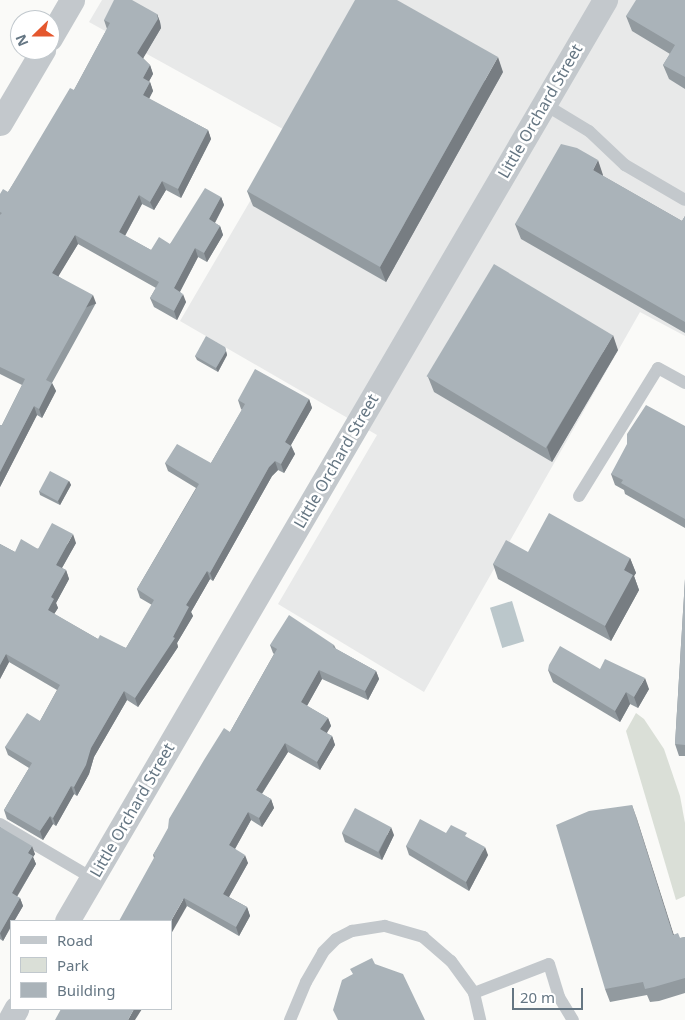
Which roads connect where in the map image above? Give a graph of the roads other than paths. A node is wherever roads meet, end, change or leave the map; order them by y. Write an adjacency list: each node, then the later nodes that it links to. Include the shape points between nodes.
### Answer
1 (72, 0): 3 (street)
2 (605, 0): 5 (street, Little Orchard Street)
3 (60, 21)
4 (37, 60): 6 (street)
5 (544, 104): 7 (lane, via 589,131 624,165); 11 (street, Little Orchard Street)
6 (0, 123)
7 (685, 200)
8 (685, 383): 9 (lane, via 658,368)
9 (579, 496)
10 (0, 824): 11 (lane)
11 (92, 878): 12 (street, Little Orchard Street)
12 (68, 920)
13 (474, 993): 14 (lane, via 451,961 423,937 385,926 368,926 336,939 323,952); 15 (lane); 16 (lane, via 549,964 559,997)
14 (290, 1020)
15 (480, 1020)
16 (573, 1020)

